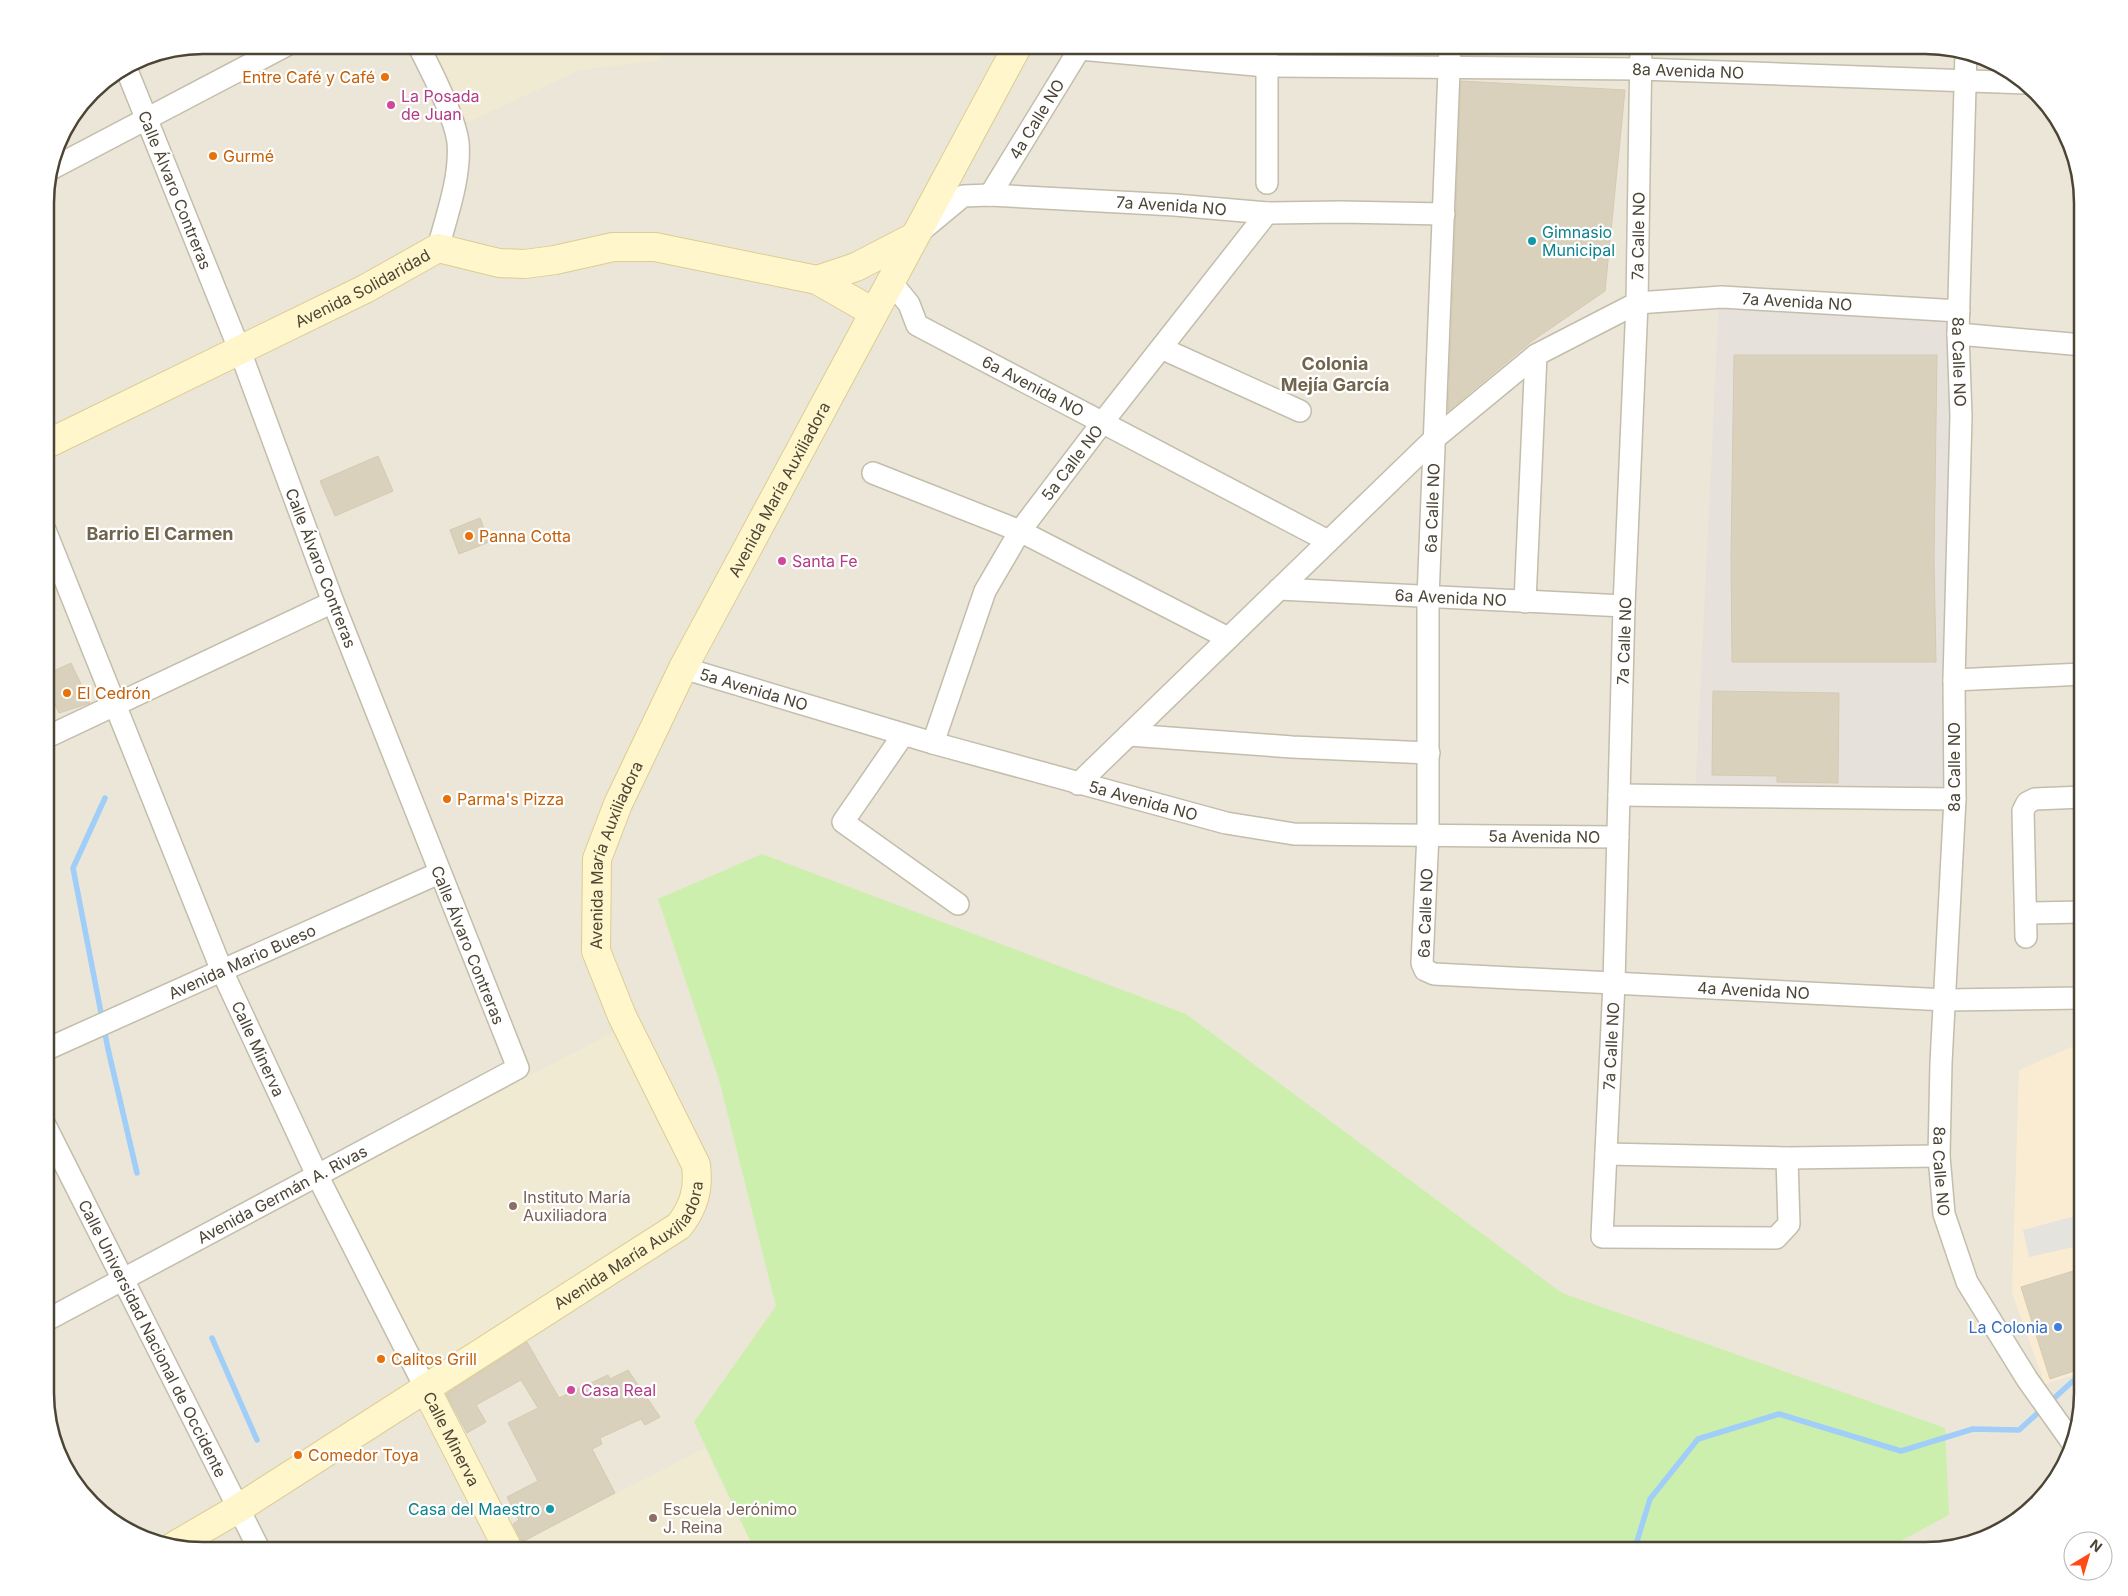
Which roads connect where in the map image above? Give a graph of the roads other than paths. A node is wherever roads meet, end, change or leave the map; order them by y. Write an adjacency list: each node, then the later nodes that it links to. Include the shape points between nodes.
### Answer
1 (270, 54): 15 (street)
2 (422, 54): 22 (street, via 458,142 454,188)
3 (1013, 54): 21 (street, Avenida María Auxiliadora)
4 (1077, 54): 18 (street, 4a Calle NO)
5 (1244, 54): 8 (street, 8a Avenida NO)
6 (1450, 54): 10 (street, 6a Calle NO)
7 (1641, 54): 11 (street, 7a Calle NO)
8 (1267, 55): 10 (street, 8a Avenida NO); 17 (street)
9 (1966, 60): 13 (street, 8a Calle NO)
10 (1449, 68): 11 (street, 8a Avenida NO); 20 (street, 6a Calle NO)
11 (1641, 69): 13 (street, 8a Avenida NO); 25 (street, 7a Calle NO)
12 (128, 74): 15 (street, Calle Álvaro Contreras)
13 (1966, 81): 14 (street, 8a Avenida NO); 26 (street, 8a Calle NO)
14 (2013, 83)
15 (146, 119): 16 (street); 31 (street, Calle Álvaro Contreras)
16 (59, 165)
17 (1266, 183)
18 (990, 195): 19 (street, 7a Avenida NO, via 1175,205); 21 (street, 7a Avenida NO, via 963,196)
19 (1267, 214): 20 (street, 7a Avenida NO); 30 (street, 5a Calle NO)
20 (1444, 214): 35 (street, 6a Calle NO)
21 (914, 237): 23 (street, via 856,267); 24 (street, Avenida María Auxiliadora)
22 (438, 248): 23 (street, Avenida Solidaridad, via 499,263 526,264 613,247 656,247); 31 (street, Avenida Solidaridad, via 365,289)
23 (817, 280): 27 (street, Avenida Solidaridad)
24 (891, 282): 27 (street, Avenida María Auxiliadora); 34 (street, 6a Avenida NO, via 909,304 917,325)
25 (1637, 303): 26 (street, 7a Avenida NO, via 1722,297); 32 (street); 45 (street, 7a Calle NO)
26 (1959, 311): 28 (street, 8a Calle NO)
27 (873, 312): 47 (street, Avenida María Auxiliadora)
28 (1958, 334): 29 (street); 49 (street, 8a Calle NO, via 1961,416)
29 (2074, 344)
30 (1161, 348): 33 (street); 34 (street, 5a Calle NO)
31 (240, 350): 36 (street, Avenida Solidaridad); 43 (street, Calle Álvaro Contreras)
32 (1536, 355): 35 (street); 44 (street)
33 (1300, 411)
34 (1102, 423): 38 (street, 5a Calle NO); 39 (street, 6a Avenida NO)
35 (1434, 439): 39 (street); 42 (street, 6a Calle NO)
36 (54, 441)
37 (873, 473): 38 (street)
38 (1020, 531): 46 (street); 54 (street, 5a Calle NO, via 985,591)
39 (1328, 542): 41 (street)
40 (54, 552): 50 (street, Calle Minerva)
41 (1279, 589): 42 (street, 6a Avenida NO); 46 (street)
42 (1428, 598): 44 (street, 6a Avenida NO); 55 (street, 6a Calle NO)
43 (333, 602): 50 (street); 62 (street, Calle Álvaro Contreras)
44 (1524, 602): 45 (street, 6a Avenida NO)
45 (1624, 606): 57 (street, 7a Calle NO)
46 (1228, 638): 53 (street)
47 (683, 668): 52 (street, 5a Avenida NO); 81 (street, Avenida María Auxiliadora, via 618,804 597,859 596,951 622,1016 696,1165 697,1192 693,1204 679,1226)
48 (2074, 674): 49 (street)
49 (1954, 680): 59 (street, 8a Calle NO)
50 (116, 703): 51 (street); 68 (street, Calle Minerva)
51 (54, 734)
52 (904, 734): 54 (street, 5a Avenida NO); 63 (street, via 843,822)
53 (1129, 735): 55 (street); 56 (street)
54 (933, 743): 56 (street, 5a Avenida NO)
55 (1429, 753): 60 (street, 6a Calle NO)
56 (1078, 784): 60 (street, 5a Avenida NO, via 1226,824 1294,834)
57 (1619, 795): 59 (street); 61 (street, 7a Calle NO)
58 (2074, 797): 65 (street, via 2035,799 2026,803 2023,810)
59 (1955, 799): 71 (street, 8a Calle NO)
60 (1428, 834): 61 (street, 5a Avenida NO); 67 (street, 6a Calle NO, via 1422,963)
61 (1618, 837): 69 (street, 7a Calle NO)
62 (439, 873): 68 (street, Avenida Mario Bueso); 73 (street, Calle Álvaro Contreras)
63 (958, 904)
64 (2074, 912): 65 (street)
65 (2026, 913): 66 (street)
66 (2026, 938)
67 (1425, 970): 69 (street, 4a Avenida NO, via 1434,974)
68 (222, 971): 72 (street, Avenida Mario Bueso); 78 (street, Calle Minerva)
69 (1614, 983): 71 (street, 4a Avenida NO); 75 (street, 7a Calle NO)
70 (2074, 998): 71 (street, 4a Avenida NO)
71 (1946, 1000): 76 (street, 8a Calle NO)
72 (54, 1046)
73 (518, 1068): 78 (street, Avenida Germán A. Rivas)
74 (54, 1142): 79 (street, Calle Universidad Nacional de Occidente)
75 (1606, 1154): 77 (street); 77 (street, 7a Calle NO, via 1602,1237 1776,1238 1789,1224)
76 (1939, 1156): 77 (street); 82 (street, 8a Calle NO, via 1944,1214 1967,1282)
77 (1787, 1158)
78 (318, 1175): 79 (street, Avenida Germán A. Rivas); 81 (street, Calle Minerva)
79 (122, 1279): 80 (street, Avenida Germán A. Rivas); 83 (street, Calle Universidad Nacional de Occidente)
80 (54, 1316)
81 (426, 1389): 83 (street, Avenida María Auxiliadora); 86 (street, Calle Minerva)
82 (2068, 1436)
83 (240, 1508): 84 (street, Avenida María Auxiliadora); 85 (street, Calle Universidad Nacional de Occidente)
84 (183, 1541)
85 (256, 1542)
86 (504, 1542)

